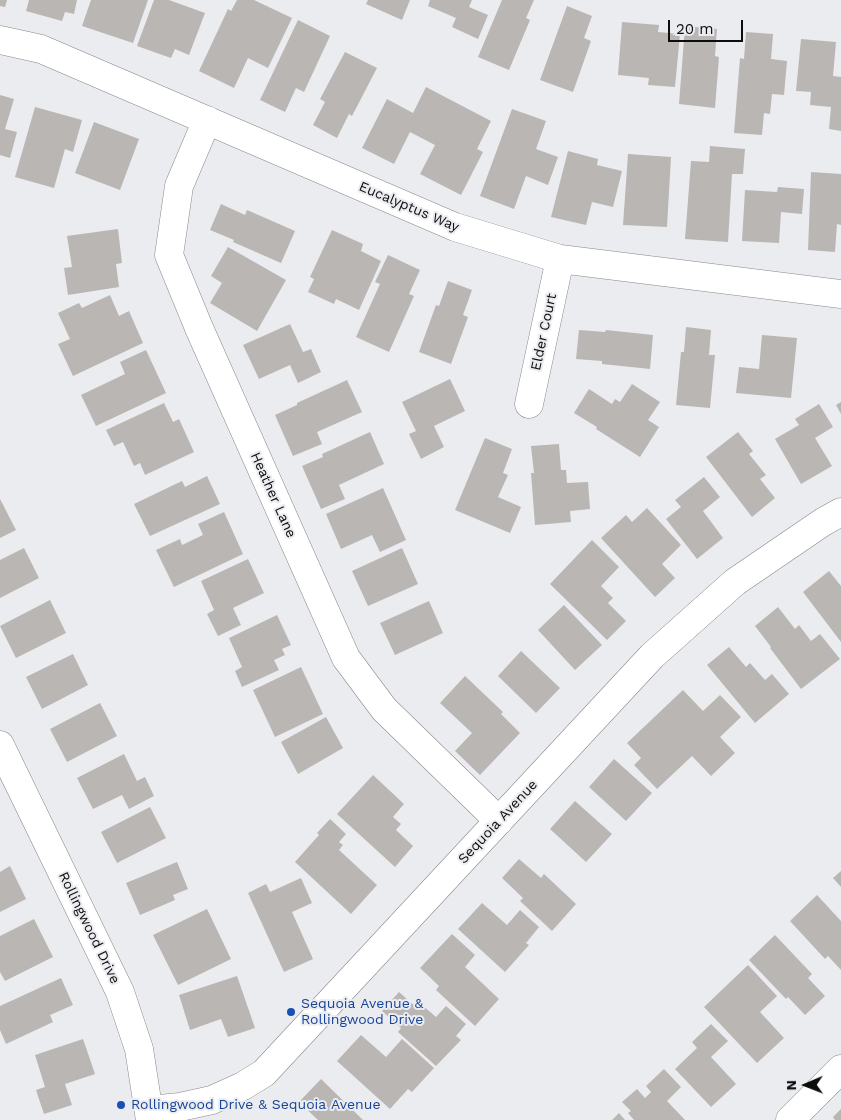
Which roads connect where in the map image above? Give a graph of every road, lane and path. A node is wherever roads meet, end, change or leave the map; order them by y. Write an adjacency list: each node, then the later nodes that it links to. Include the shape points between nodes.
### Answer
1 (0, 40): 2 (street, Eucalyptus Way, via 41,50)
2 (207, 120): 3 (street, Eucalyptus Way, via 455,227); 8 (street, Heather Lane, via 179,186 169,255 199,328 346,658 384,709)
3 (560, 260): 4 (street, Eucalyptus Way); 5 (street, Elder Court)
4 (841, 294)
5 (529, 404)
6 (841, 512): 8 (street, Sequoia Avenue, via 735,582 652,656)
7 (0, 745): 10 (street, Rollingwood Drive, via 120,992 139,1049)
8 (499, 821): 10 (street, Sequoia Avenue, via 264,1073 212,1100)
9 (841, 1068): 11 (street)
10 (150, 1115)
11 (790, 1120)

